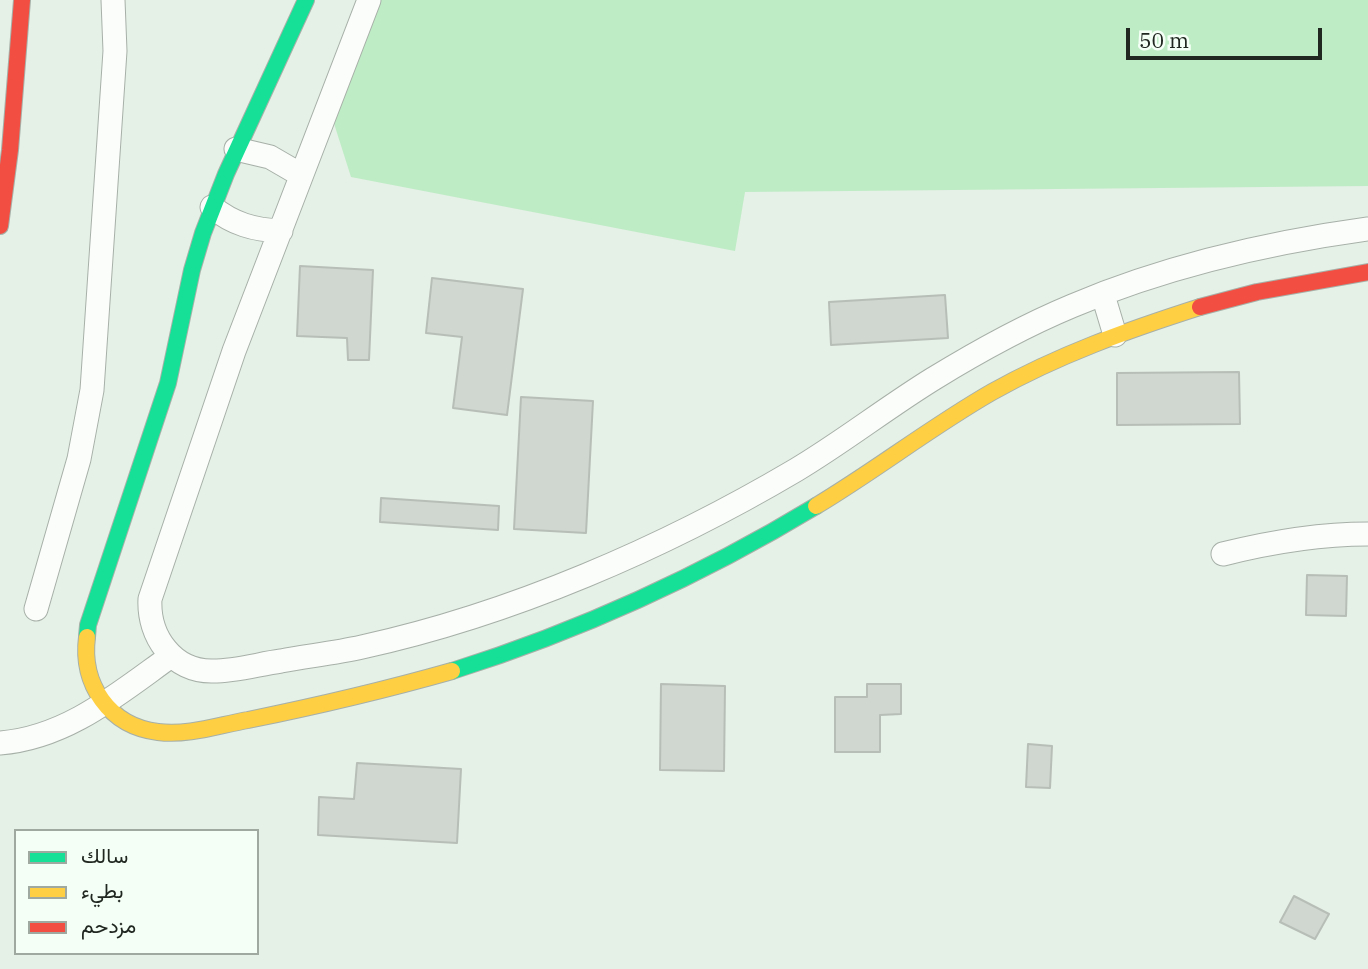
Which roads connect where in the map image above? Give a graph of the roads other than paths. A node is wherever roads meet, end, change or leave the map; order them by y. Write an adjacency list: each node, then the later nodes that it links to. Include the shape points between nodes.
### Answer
1 (22, 0): 8 (street)
2 (113, 0): 16 (street, via 115,51 92,390 79,459)
3 (306, 0): 5 (street)
4 (369, 0): 6 (street)
5 (236, 149): 6 (street, via 271,157); 7 (street)
6 (301, 175): 10 (street)
7 (212, 207): 10 (street, via 249,228); 18 (street, via 188,282 156,423 88,625 85,658)
8 (0, 226)
9 (1368, 229): 12 (street, via 1251,249)
10 (281, 231): 17 (street, via 234,351 150,599 155,635)
11 (1368, 272): 13 (street, via 1237,296)
12 (1103, 295): 13 (street); 17 (street, via 1070,306 983,350 796,470 726,509 579,577 361,647 210,671)
13 (1115, 335): 18 (street, via 966,408 755,541 566,631 373,693 182,733 147,732)
14 (1368, 534): 15 (street, via 1276,541)
15 (1223, 554)
16 (36, 609)
17 (171, 656): 18 (street)
18 (103, 704): 19 (street, via 59,729)
19 (0, 743)

